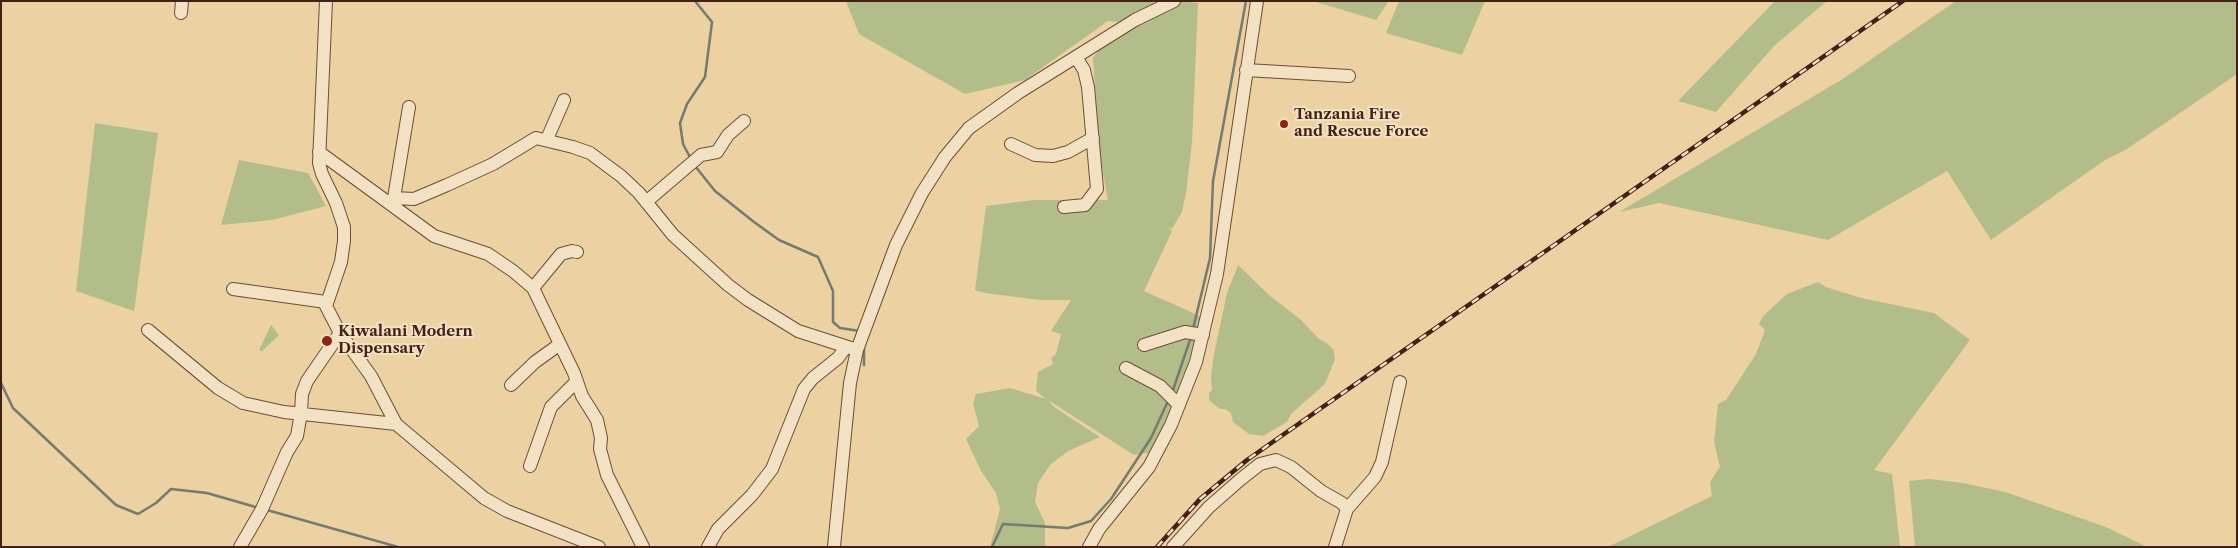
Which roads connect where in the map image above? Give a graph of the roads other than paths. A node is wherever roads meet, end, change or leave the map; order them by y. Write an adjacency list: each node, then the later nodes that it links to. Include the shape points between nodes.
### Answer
1 (326, 1): 13 (street)
2 (1174, 1): 4 (street, via 1135,20)
3 (1257, 1): 5 (street)
4 (1076, 57): 10 (street, via 1084,70 1088,87); 26 (street, via 1018,93 958,138 922,193)
5 (1246, 70): 6 (street); 23 (street, via 1217,274)
6 (1349, 76)
7 (564, 100): 11 (street)
8 (409, 107): 14 (street)
9 (744, 121): 15 (street, via 716,152 704,153)
10 (1093, 138): 12 (street, via 1068,152 1053,156 1035,155); 16 (street, via 1097,190 1085,205)
11 (547, 139): 14 (street, via 536,138 527,142 493,164 414,199); 15 (street, via 594,156 621,176)
12 (1011, 144)
13 (319, 152): 14 (street); 20 (street, via 322,174 344,228 341,262)
14 (393, 202): 18 (street, via 434,236 488,254)
15 (646, 202): 26 (street, via 673,235 748,300 798,331)
16 (1064, 207)
17 (577, 252): 18 (street, via 561,254)
18 (533, 288): 24 (street)
19 (234, 289): 20 (street)
20 (326, 302): 22 (street)
21 (148, 330): 32 (street, via 218,388 243,403)
22 (340, 333): 32 (street, via 307,381 302,394); 33 (street, via 372,376)
23 (1203, 335): 25 (street, via 1185,332); 31 (street)
24 (560, 344): 28 (street); 30 (street)
25 (1144, 345)
26 (852, 348): 39 (street, via 813,378 804,389 772,469 752,495 718,529); 40 (street)
27 (1126, 368): 31 (street, via 1160,386)
28 (577, 382): 34 (street, via 552,407); 38 (street, via 599,426 600,449 607,475)
29 (1400, 382): 35 (street, via 1384,455 1375,477)
30 (511, 385)
31 (1179, 404): 41 (street, via 1149,467 1099,529)
32 (301, 413): 33 (street); 36 (street, via 297,436)
33 (396, 424): 37 (street, via 484,498 507,511)
34 (530, 466)
35 (1347, 509): 42 (street, via 1292,467 1276,460 1260,464 1241,479 1209,507); 43 (street)
36 (240, 547)
37 (599, 547)
38 (643, 547)
39 (708, 547)
40 (834, 547)
41 (1089, 547)
42 (1173, 547)
43 (1335, 547)

